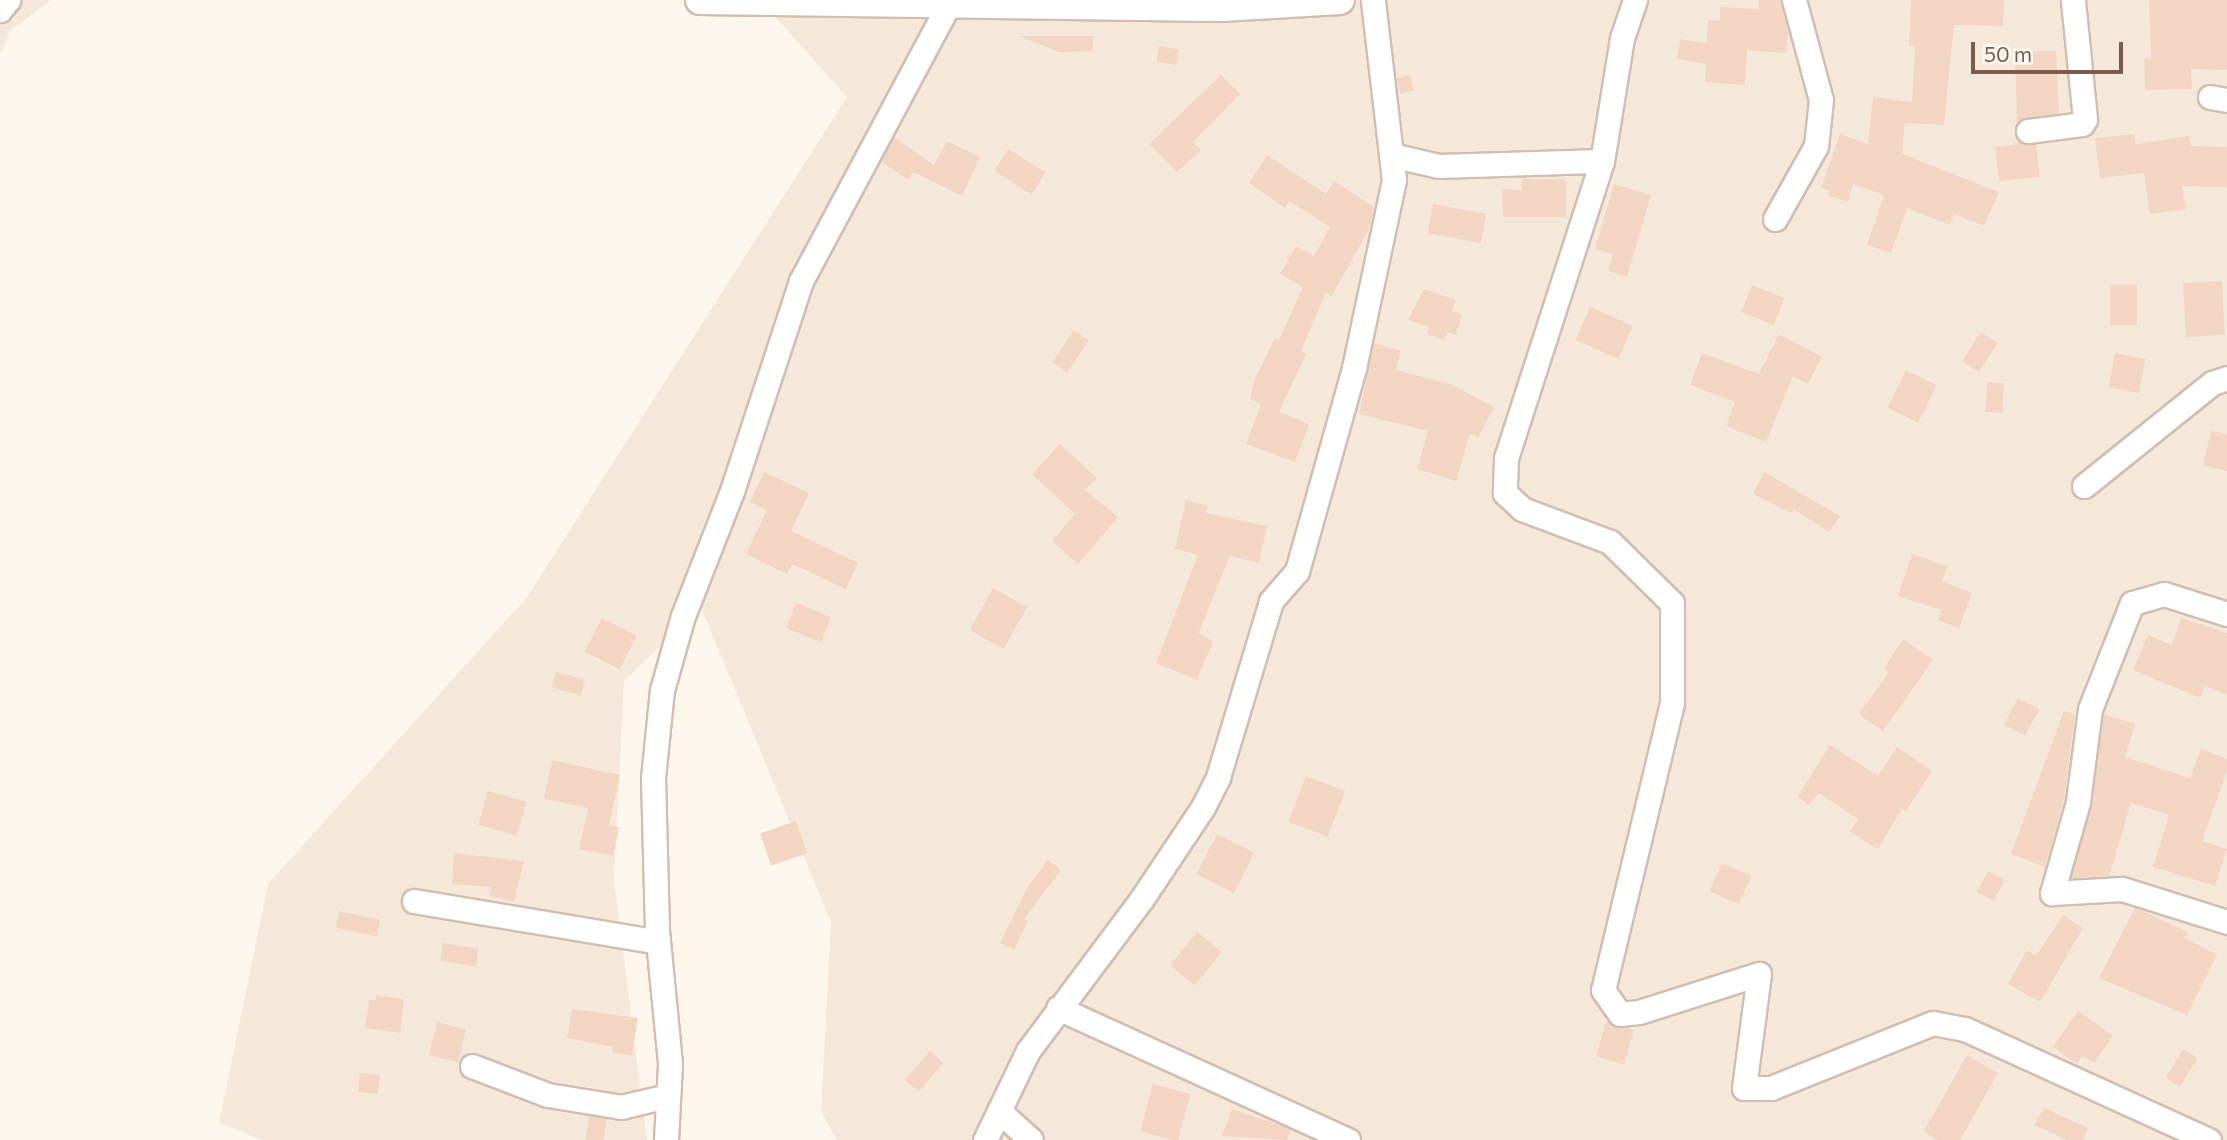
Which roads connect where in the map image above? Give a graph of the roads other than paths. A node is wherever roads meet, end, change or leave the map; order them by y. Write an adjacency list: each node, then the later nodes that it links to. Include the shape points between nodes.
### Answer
1 (8, 0): 9 (street)
2 (700, 0): 8 (street)
3 (1340, 0): 8 (street, via 1222,7)
4 (1373, 0): 11 (street)
5 (1634, 0): 12 (street, via 1622,38)
6 (1794, 0): 13 (street, via 1821,100 1816,146)
7 (2073, 0): 10 (street, via 2085,119 2082,124)
8 (949, 4): 19 (street, via 801,281 732,491 683,616 663,690 653,778)
9 (0, 10)
10 (2028, 131)
11 (1391, 155): 12 (street, via 1438,166); 20 (street, via 1394,180 1339,419 1297,571 1271,601 1218,777 1142,900)
12 (1602, 161): 28 (street, via 1506,458 1505,493 1522,509 1610,542 1672,603 1672,704 1603,990 1620,1014 1759,974 1744,1088 1771,1088 1933,1023 1965,1028)
13 (1775, 219)
14 (2227, 378): 15 (street, via 2212,383)
15 (2084, 486)
16 (2227, 614): 18 (street, via 2164,594 2132,603 2090,709 2078,802 2052,893 2122,889)
17 (414, 901): 19 (street)
18 (2227, 922)
19 (658, 942): 22 (street, via 670,1063)
20 (1058, 1008): 23 (street, via 1028,1051); 27 (street)
21 (472, 1066): 22 (street, via 548,1095 621,1107)
22 (667, 1096): 24 (street)
23 (999, 1111): 25 (street); 26 (street)
24 (666, 1140)
25 (985, 1140)
26 (1031, 1140)
27 (1348, 1140)
28 (2209, 1140)

